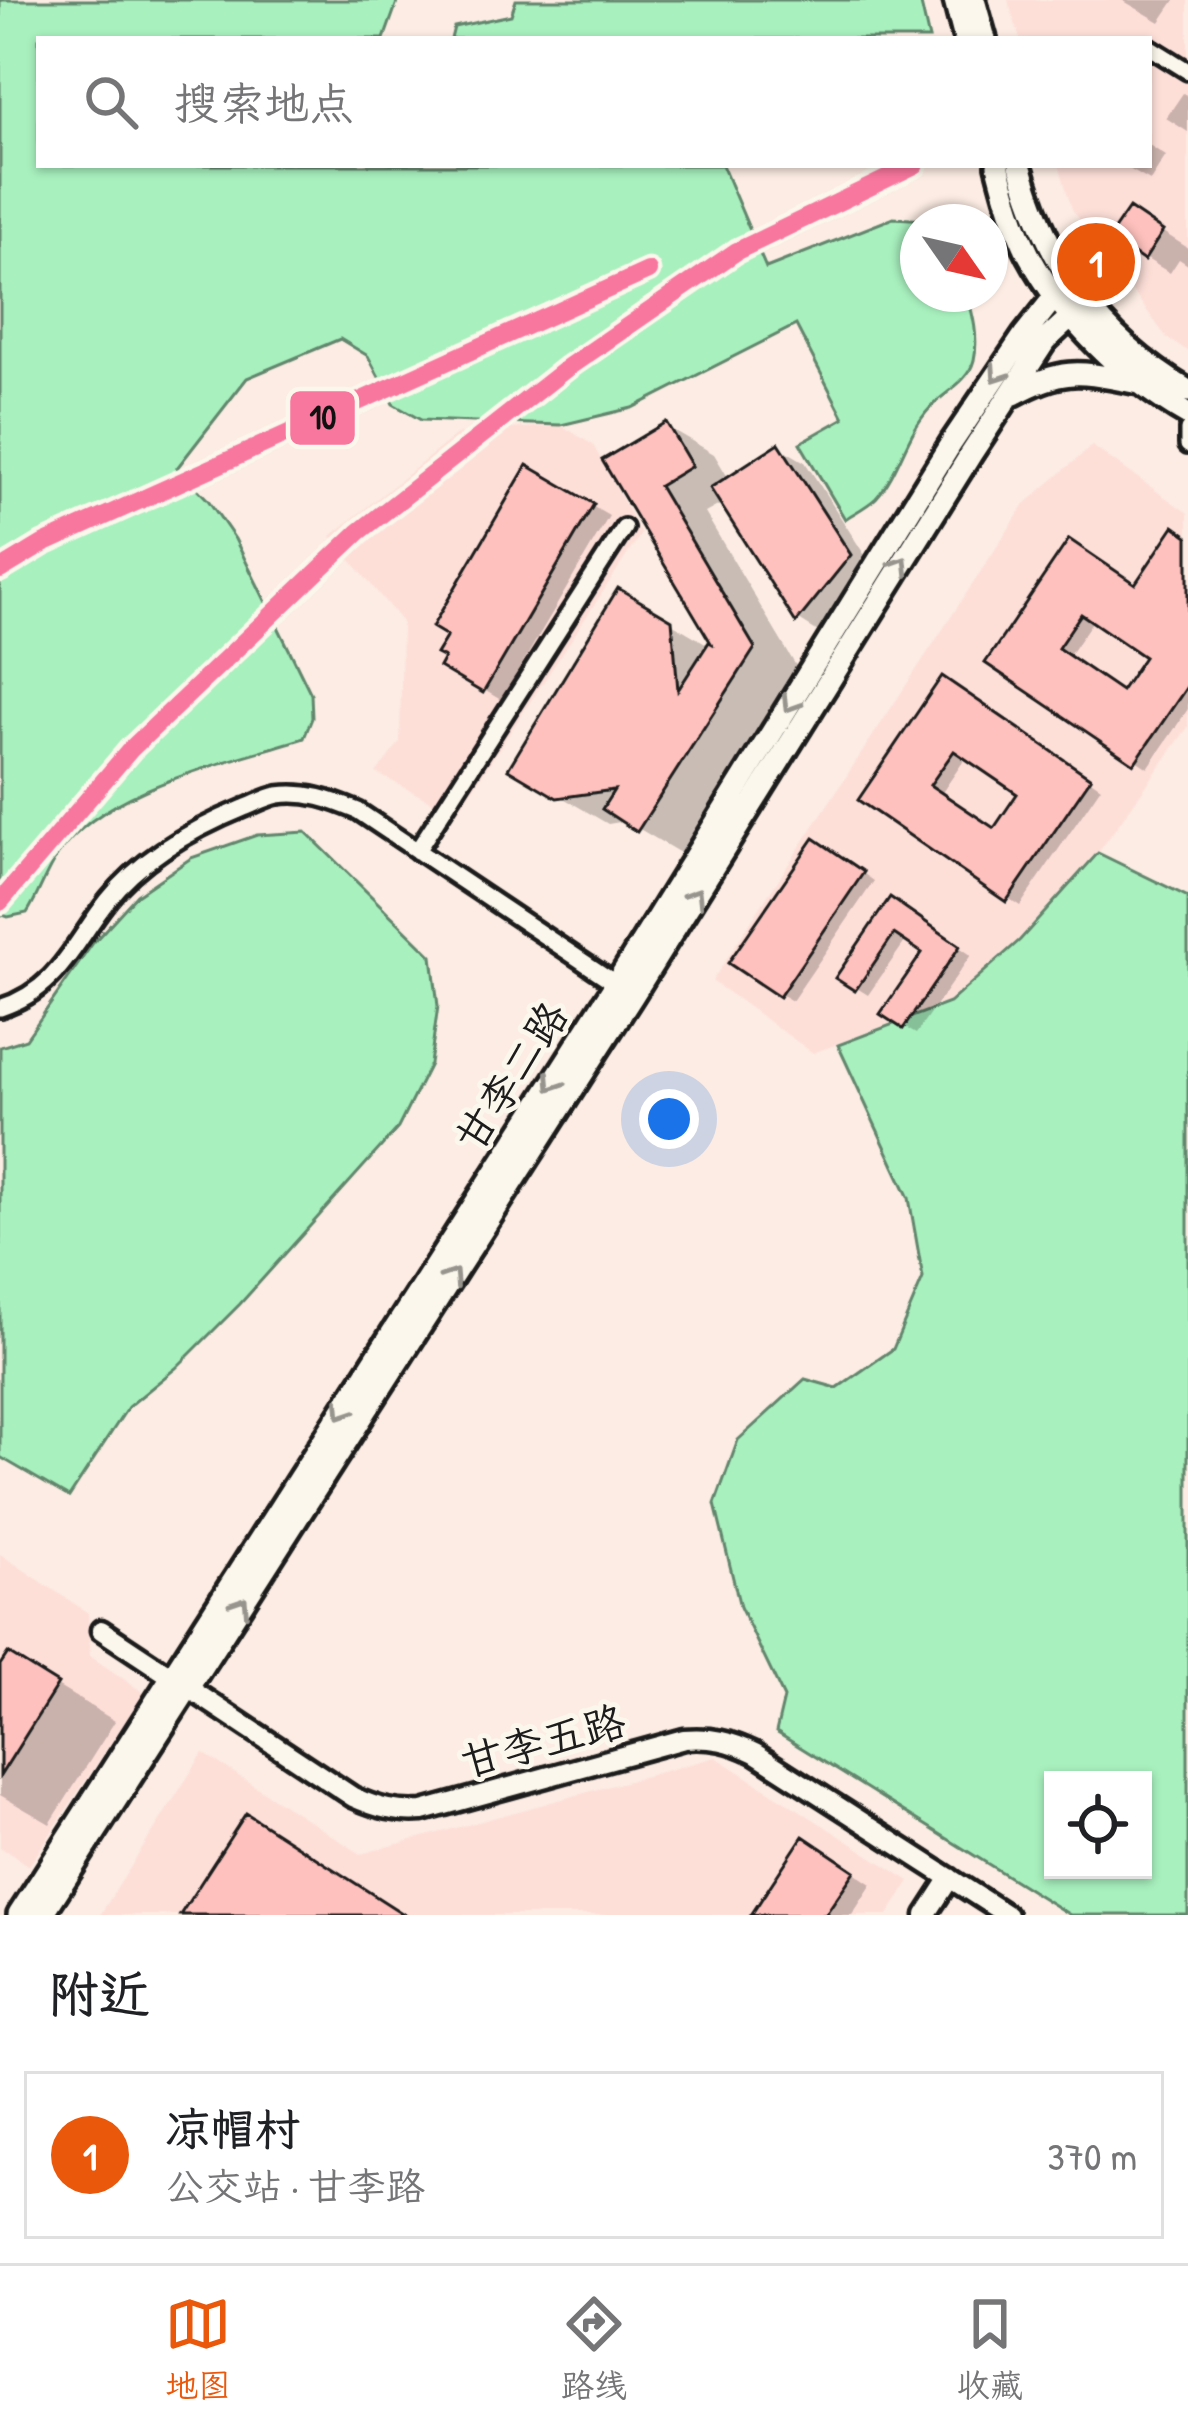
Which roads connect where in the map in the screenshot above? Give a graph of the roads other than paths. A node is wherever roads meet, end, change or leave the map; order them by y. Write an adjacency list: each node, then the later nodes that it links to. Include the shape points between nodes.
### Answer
1 (955, 0): 3 (main road)
2 (974, 0): 4 (main road)
3 (964, 36)
4 (984, 36)
5 (1152, 49): 6 (street)
6 (1188, 71)
7 (999, 168): 9 (main road, via 1022,241)
8 (1021, 168): 9 (main road)
9 (1063, 290): 10 (main road); 19 (main road, 甘李二路, one-way to 19, via 952,442)
10 (1079, 309): 11 (main road); 12 (main road); 13 (main road, 甘李二路, via 1045,341)
11 (1140, 382): 13 (main road, via 1073,372); 14 (main road)
12 (1188, 391)
13 (1009, 397): 19 (main road, 甘李二路, one-way to 13)
14 (1188, 415)
15 (1188, 430): 16 (street)
16 (1188, 445)
17 (624, 528): 18 (street)
18 (417, 851): 19 (street); 20 (street, via 320,795 275,795 210,822 148,862 109,898 49,981)
19 (625, 990): 22 (main road, 甘李二路)
20 (0, 1007)
21 (101, 1630): 22 (street, 甘李五路)
22 (180, 1682): 23 (street, 甘李五路, via 353,1797 399,1813 684,1739 729,1741); 24 (main road, 甘李二路); 25 (main road, 甘李二路)
23 (950, 1878): 26 (street); 27 (street, 甘李五路)
24 (19, 1915)
25 (42, 1915)
26 (926, 1915)
27 (1007, 1915)

